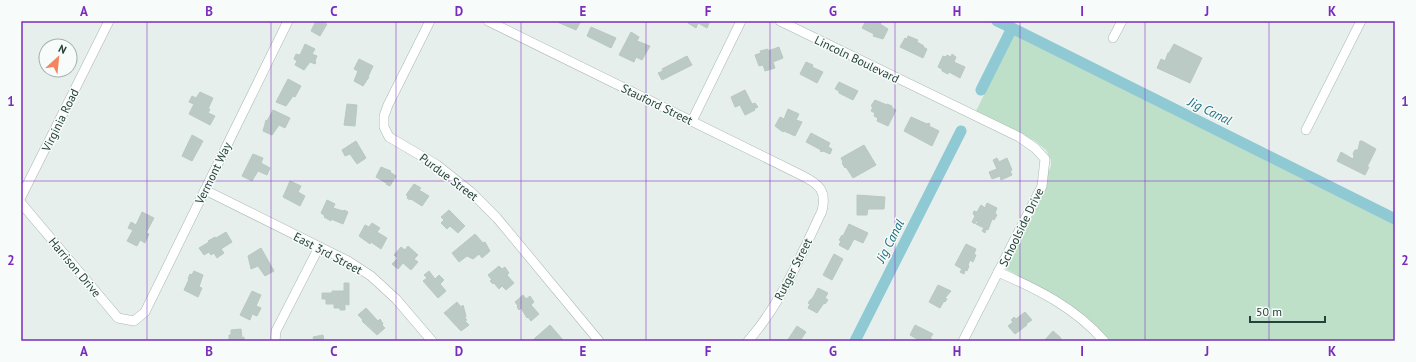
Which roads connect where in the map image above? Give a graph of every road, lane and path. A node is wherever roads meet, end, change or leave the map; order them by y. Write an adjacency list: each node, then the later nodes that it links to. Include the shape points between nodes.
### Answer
1 (109, 21): 15 (street, Virginia Road)
2 (288, 21): 13 (street, Vermont Way)
3 (430, 21): 22 (street, Purdue Street, via 384,116 384,127 389,137 437,166 471,192 497,218)
4 (488, 21): 11 (street, Stauford Street)
5 (741, 21): 11 (street)
6 (780, 21): 10 (street, Lincoln Boulevard)
7 (1122, 21): 9 (street)
8 (1361, 21): 12 (street)
9 (1113, 38)
10 (935, 97): 18 (street, Schoolside Drive, via 1019,137 1045,159 1042,186)
11 (692, 121): 14 (street, Stauford Street, via 811,180)
12 (1306, 130)
13 (205, 190): 17 (street, East 3rd Street); 19 (street, Vermont Way, via 145,312)
14 (822, 192): 23 (street, Rutger Street, via 825,199 822,211 789,279 758,331)
15 (21, 197)
16 (21, 203): 19 (street, Harrison Drive, via 118,318)
17 (319, 247): 20 (street, via 276,332); 21 (street, East 3rd Street, via 371,276 396,299)
18 (998, 272): 24 (street, Schoolside Drive); 25 (street, via 1058,302 1085,322)
19 (134, 322)
20 (275, 341)
21 (432, 341)
22 (599, 341)
23 (748, 341)
24 (963, 341)
25 (1104, 341)

